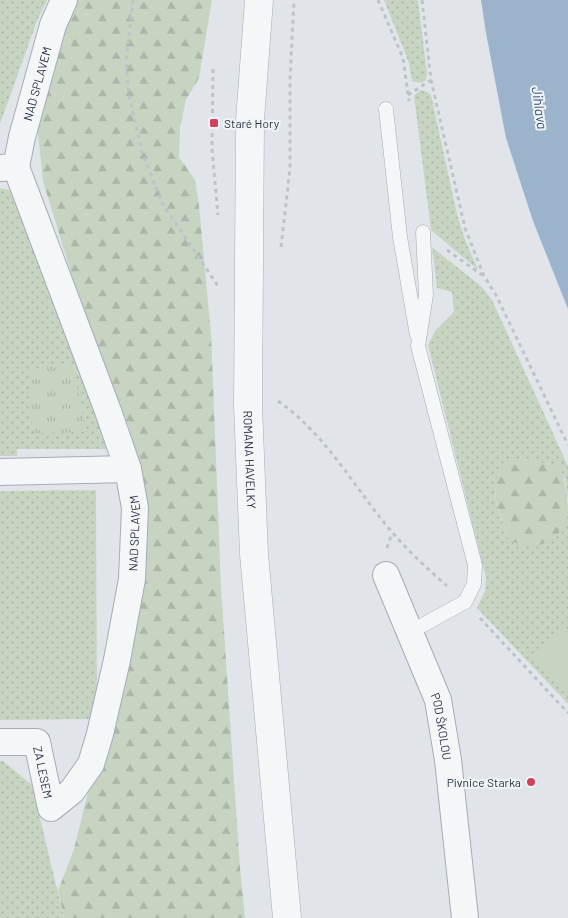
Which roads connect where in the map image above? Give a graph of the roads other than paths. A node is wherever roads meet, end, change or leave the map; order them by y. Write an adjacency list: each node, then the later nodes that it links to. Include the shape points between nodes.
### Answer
1 (64, 0): 4 (street, NAD SPLAVEM, via 53,25 22,137)
2 (259, 0): 13 (street, ROMANA HAVELKY, via 250,120 248,406 254,554)
3 (386, 109): 6 (lane, via 400,237)
4 (8, 168): 7 (street, NAD SPLAVEM, via 108,411)
5 (423, 232): 6 (lane, via 426,295)
6 (418, 346): 10 (lane, via 475,565 474,584 465,602)
7 (128, 469): 8 (street); 12 (street, NAD SPLAVEM, via 136,508 132,579 118,660 92,764 72,791)
8 (0, 472)
9 (386, 575): 10 (street, POD ŠKOLOU)
10 (410, 632): 14 (street, POD ŠKOLOU, via 438,700 448,760)
11 (0, 742): 12 (street, ZA LESEM, via 37,742)
12 (51, 808)
13 (287, 918)
14 (465, 918)

